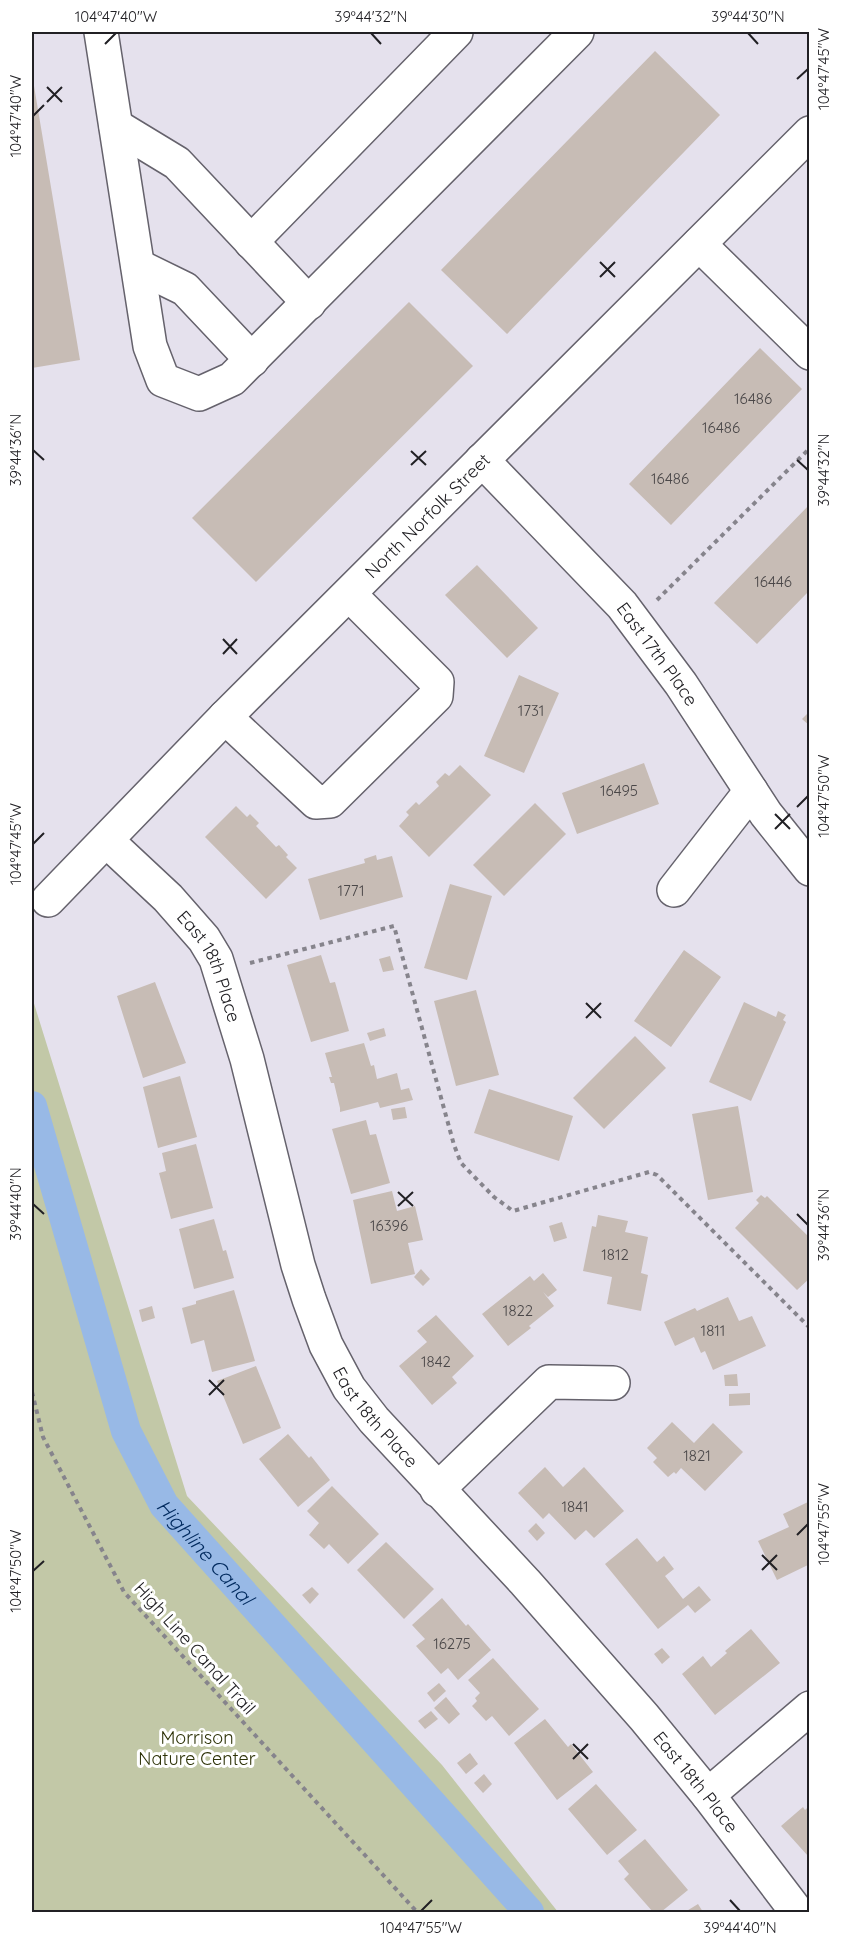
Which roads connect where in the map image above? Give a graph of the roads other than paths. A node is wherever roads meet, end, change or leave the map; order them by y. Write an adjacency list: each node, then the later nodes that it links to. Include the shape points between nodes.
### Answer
1 (101, 32): 4 (street)
2 (456, 32): 6 (street)
3 (565, 36): 9 (street)
4 (116, 126): 6 (street, via 177,163); 8 (street)
5 (810, 134): 7 (street, North Norfolk Street)
6 (251, 242): 9 (street)
7 (699, 244): 10 (street); 12 (street, North Norfolk Street)
8 (138, 266): 11 (street, via 185,289); 11 (street, via 150,346 164,380 199,394 232,379)
9 (309, 303): 11 (street)
10 (810, 353)
11 (252, 360)
12 (482, 460): 13 (street, North Norfolk Street); 15 (street, East 17th Place, via 621,605 681,684)
13 (349, 594): 14 (street, North Norfolk Street); 14 (street, via 437,682 436,696 330,801 316,802)
14 (225, 717): 16 (street, North Norfolk Street)
15 (751, 791): 17 (street, East 17th Place); 18 (street)
16 (107, 841): 19 (street, North Norfolk Street); 21 (street, East 18th Place, via 168,898 216,959 246,1059 298,1265 326,1345 349,1388)
17 (810, 869)
18 (674, 890)
19 (48, 900)
20 (613, 1383): 21 (street, via 549,1382)
21 (437, 1490): 23 (street, East 18th Place, via 532,1590)
22 (810, 1708): 23 (street)
23 (708, 1795): 24 (street, East 18th Place)
24 (796, 1912)

